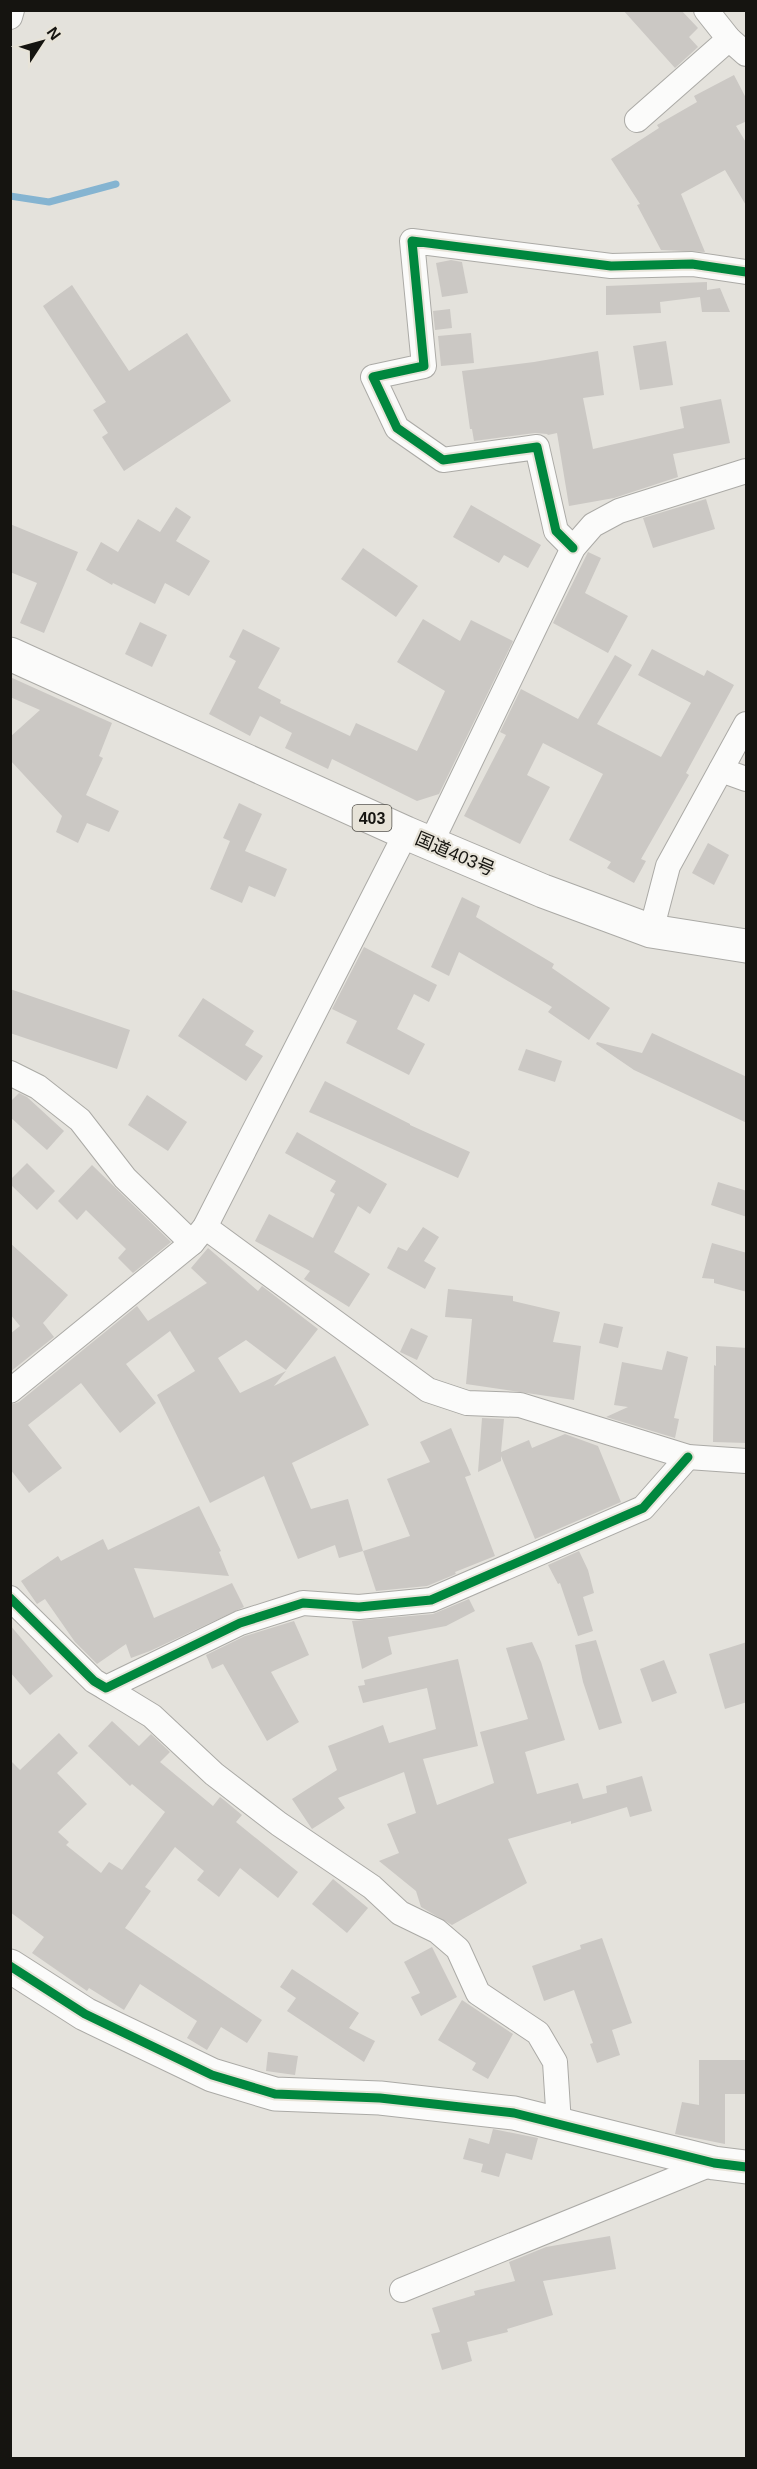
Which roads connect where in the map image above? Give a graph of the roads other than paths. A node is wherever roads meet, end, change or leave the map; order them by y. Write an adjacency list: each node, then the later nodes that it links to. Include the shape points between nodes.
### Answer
1 (12, 10): 3 (street)
2 (706, 10): 4 (street)
3 (10, 17)
4 (738, 46): 5 (street)
5 (637, 120)
6 (747, 272): 8 (street, via 692,264 611,266 412,241 424,366 374,376 397,428 443,460 537,447 556,531)
7 (747, 471): 8 (street, via 619,511 593,525)
8 (573, 548): 13 (street)
9 (10, 654): 13 (main road, 国道403号 / 403)
10 (747, 724): 11 (street)
11 (721, 770): 12 (street); 14 (street, via 668,866)
12 (747, 779)
13 (418, 838): 14 (main road, 国道403号 / 403); 17 (street)
14 (651, 931): 15 (main road, 国道403号 / 403)
15 (747, 946)
16 (10, 1073): 17 (street, via 38,1087 80,1120 125,1178)
17 (198, 1235): 18 (street); 19 (street, via 428,1390 467,1403 520,1405)
18 (10, 1391)
19 (688, 1457): 20 (street); 22 (street, via 643,1508 431,1600 359,1607 303,1603 240,1623)
20 (747, 1461)
21 (10, 1598): 22 (street, via 94,1681)
22 (106, 1688): 24 (street, via 152,1716 214,1774 279,1824 372,1887 400,1913 437,1931 458,1949 478,1993 538,2033 555,2062)
23 (10, 1966): 24 (main road, via 85,2014 212,2075 275,2094 380,2098 514,2113)
24 (559, 2124): 25 (main road)
25 (714, 2163): 26 (main road); 27 (street)
26 (747, 2167)
27 (402, 2290)

